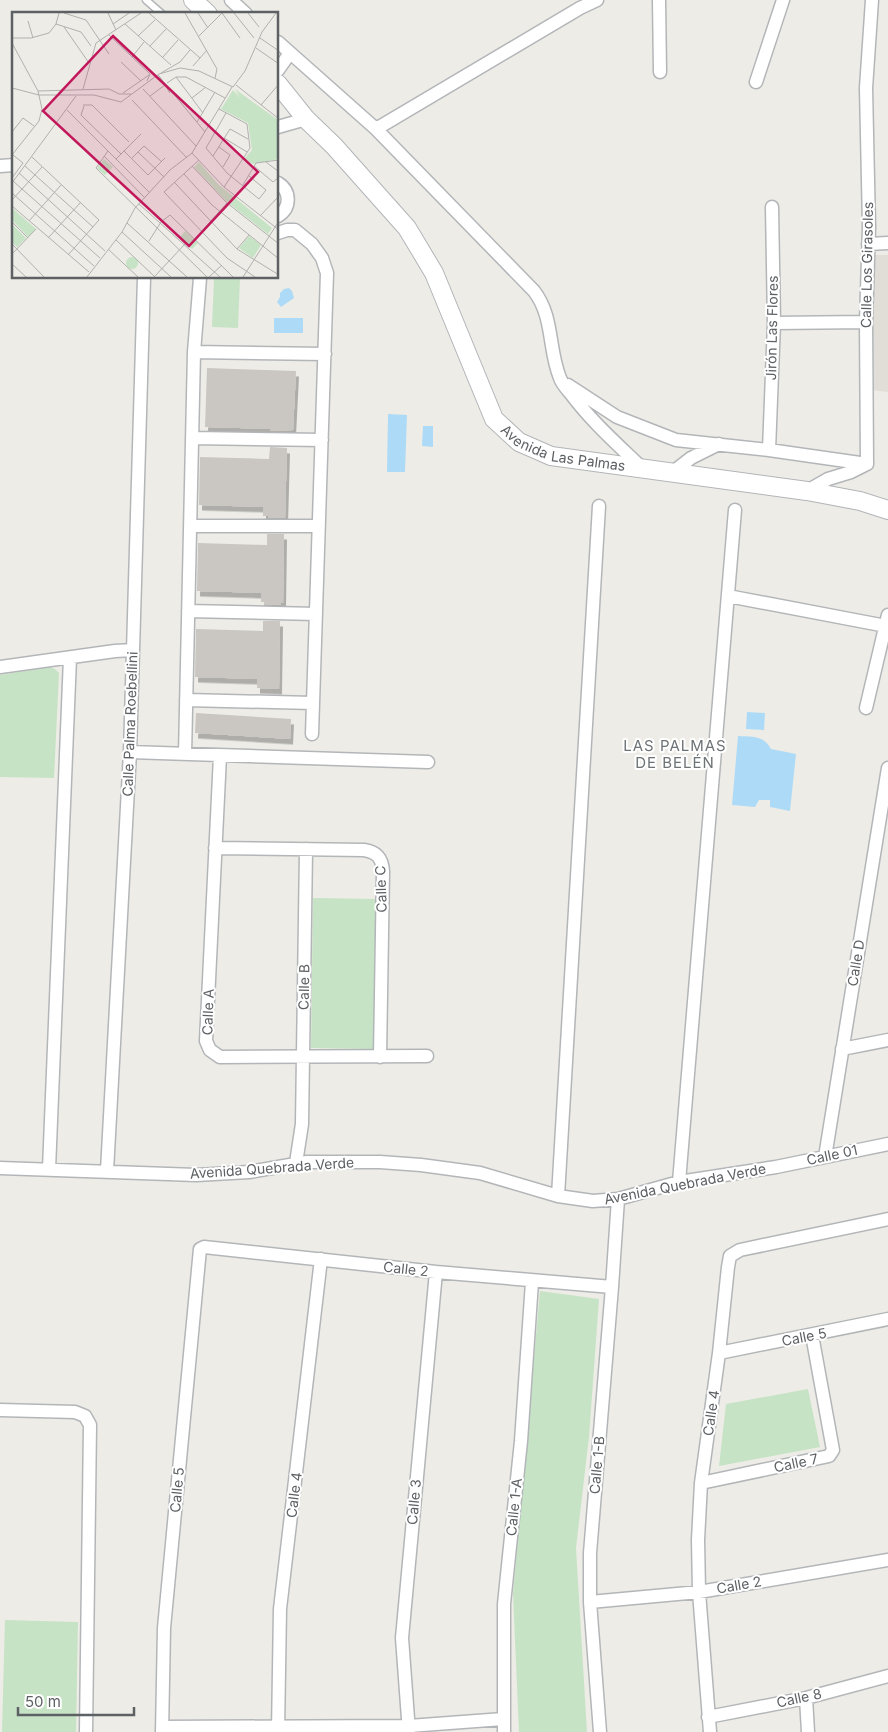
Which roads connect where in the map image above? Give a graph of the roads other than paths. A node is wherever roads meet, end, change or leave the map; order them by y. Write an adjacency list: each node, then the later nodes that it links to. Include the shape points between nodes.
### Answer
1 (146, 0): 9 (lane)
2 (193, 0): 10 (main road)
3 (231, 0): 11 (street)
4 (597, 0): 8 (street)
5 (659, 0): 15 (street)
6 (783, 0): 16 (street)
7 (872, 0): 26 (street, Calle Los Girasoles, via 866,88)
8 (581, 4): 20 (street)
9 (160, 12)
10 (206, 12)
11 (244, 12)
12 (279, 43): 13 (street)
13 (290, 53): 14 (street); 20 (street)
14 (279, 69)
15 (660, 72)
16 (756, 82)
17 (279, 85): 18 (main road, Avenida Las Palmas)
18 (306, 119): 19 (street); 39 (main road, Avenida Las Palmas, via 407,228 434,272 494,419 519,442 551,456)
19 (279, 127)
20 (376, 129): 33 (street, via 541,300)
21 (279, 184): 23 (street, via 285,188 288,204)
22 (772, 207): 30 (street, Jirón Las Flores)
23 (279, 215): 24 (street)
24 (282, 232): 32 (street, via 295,230 312,244 322,258 327,273)
25 (888, 243): 26 (street)
26 (868, 244): 29 (street, Calle Los Girasoles)
27 (144, 279): 51 (street, Calle Palma Roebellini)
28 (200, 279): 31 (street)
29 (866, 322): 30 (street); 38 (street, Calle Los Girasoles)
30 (774, 323): 37 (street, Jirón Las Flores)
31 (194, 352): 32 (street); 34 (street)
32 (325, 354): 35 (street)
33 (560, 380): 36 (street, via 616,417 676,440); 39 (street, via 599,428)
34 (192, 438): 35 (street); 45 (street)
35 (322, 440): 46 (street)
36 (719, 444): 37 (street); 40 (street, via 691,458)
37 (769, 450): 38 (street)
38 (867, 464): 41 (street)
39 (642, 468): 40 (main road, Avenida Las Palmas)
40 (673, 472): 41 (main road, Avenida Las Palmas)
41 (807, 491): 44 (main road, Avenida Las Palmas)
42 (599, 506): 78 (street)
43 (734, 510): 47 (street)
44 (888, 510)
45 (190, 526): 46 (street); 48 (street)
46 (319, 526): 49 (street)
47 (728, 596): 50 (street); 77 (street)
48 (188, 611): 49 (street); 54 (street)
49 (316, 614): 55 (street)
50 (887, 620): 56 (street)
51 (133, 650): 52 (street); 58 (street, Calle Palma Roebellini)
52 (70, 658): 53 (street); 75 (street)
53 (0, 667)
54 (186, 700): 55 (street); 59 (street)
55 (313, 703): 57 (street)
56 (866, 708)
57 (312, 734)
58 (130, 752): 59 (street); 76 (street, Calle Palma Roebellini)
59 (185, 754): 60 (street)
60 (220, 756): 61 (street); 63 (street, Calle A)
61 (428, 762)
62 (888, 768): 66 (street, Calle D)
63 (215, 848): 64 (street, Calle C); 68 (street, Calle A, via 208,1046 220,1057)
64 (306, 849): 68 (street, Calle B); 69 (street, Calle C, via 364,850 377,854 380,859 383,871)
65 (888, 1040): 66 (street)
66 (842, 1049): 71 (street, Calle D)
67 (426, 1056): 69 (street, Calle A)
68 (303, 1057): 69 (street, Calle A); 72 (street, Calle B)
69 (380, 1057)
70 (888, 1144): 71 (street, Calle 01)
71 (824, 1157): 73 (street, Calle 01)
72 (302, 1163): 76 (street, Avenida Quebrada Verde, via 249,1172 196,1175); 78 (street, Avenida Quebrada Verde, via 421,1164 480,1173)
73 (776, 1167): 77 (street, Avenida Quebrada Verde)
74 (0, 1168): 75 (street, Avenida Quebrada Verde)
75 (49, 1169): 76 (street, Avenida Quebrada Verde)
76 (107, 1171)
77 (679, 1182): 79 (street, Avenida Quebrada Verde)
78 (558, 1196): 79 (street, Avenida Quebrada Verde, via 593,1201)
79 (618, 1199): 85 (street, Calle 1-B)
80 (888, 1219): 88 (street, Calle 4, via 740,1250 730,1256)
81 (200, 1249): 82 (street, Calle 2); 98 (street, Calle 5, via 164,1628)
82 (321, 1259): 83 (street, Calle 2); 99 (street, Calle 4, via 280,1609)
83 (436, 1272): 84 (street, Calle 2); 100 (street, Calle 3, via 402,1638)
84 (532, 1282): 85 (street, Calle 2); 97 (street, Calle 1-A, via 522,1441 504,1604)
85 (612, 1287): 93 (street, Calle 1-B, via 590,1554)
86 (888, 1319): 87 (street, Calle 5)
87 (812, 1335): 88 (street, Calle 5); 90 (street, Calle 7, via 833,1450 831,1454)
88 (719, 1353): 90 (street, Calle 4)
89 (0, 1410): 101 (street, via 76,1412 85,1416 90,1425)
90 (701, 1483): 92 (street, Calle 4)
91 (888, 1560): 92 (street, Calle 2)
92 (700, 1592): 93 (street, Calle 2); 96 (street, Calle 4)
93 (590, 1602): 103 (street, Calle 1-B)
94 (888, 1676): 95 (street, Calle 8)
95 (806, 1698): 96 (street, Calle 8); 105 (street)
96 (708, 1717): 104 (street, Calle 4)
97 (503, 1719): 100 (street); 102 (street, Calle 1-A)
98 (162, 1729): 99 (street)
99 (278, 1729): 100 (street)
100 (409, 1729)
101 (86, 1732)
102 (504, 1732)
103 (600, 1732)
104 (710, 1732)
105 (808, 1732)

